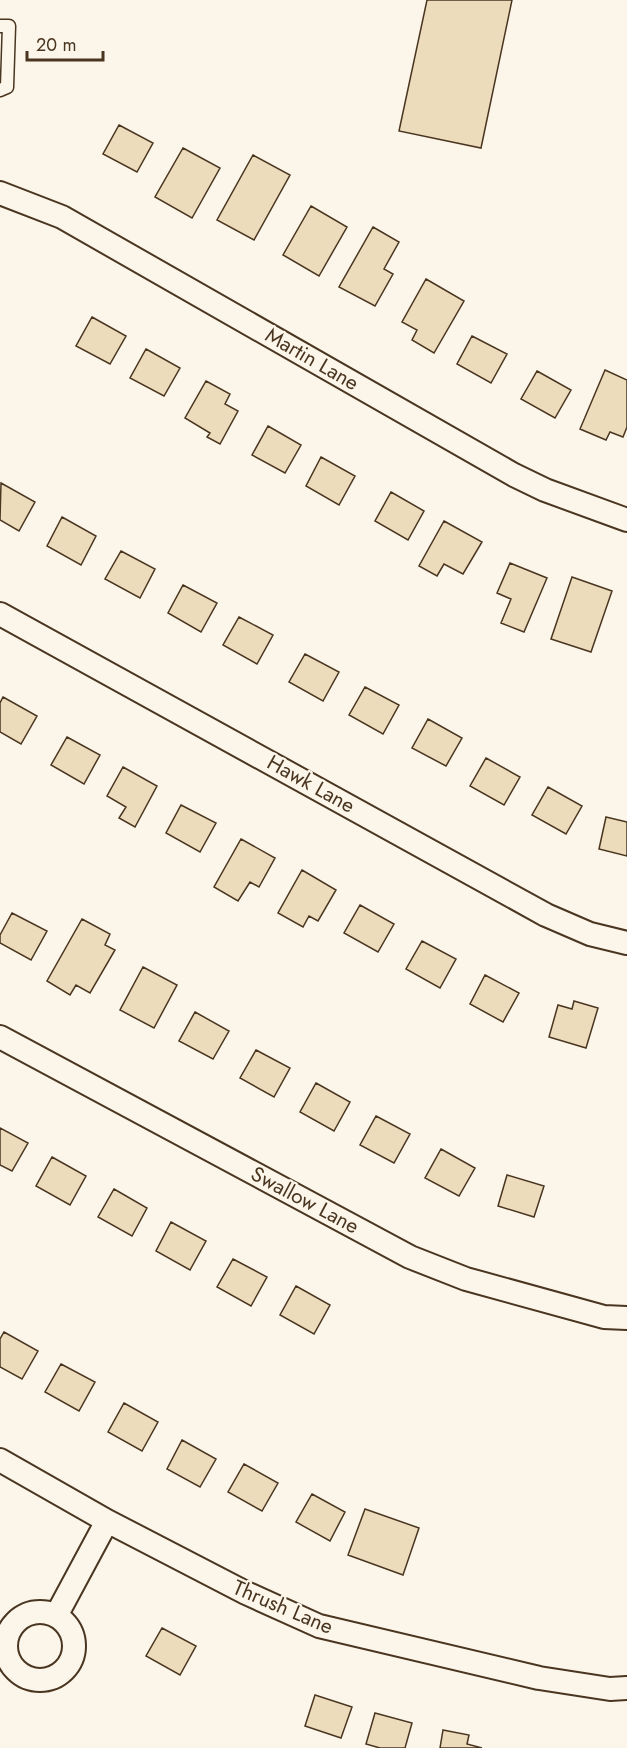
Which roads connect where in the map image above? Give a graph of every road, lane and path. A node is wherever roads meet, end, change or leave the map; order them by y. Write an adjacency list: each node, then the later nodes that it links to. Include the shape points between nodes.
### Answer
1 (0, 26): 2 (lane, via 9,26 7,87)
2 (0, 90)
3 (0, 193): 4 (street, Martin Lane, via 63,217 514,475)
4 (627, 520)
5 (0, 614): 6 (street, Hawk Lane, via 546,915 590,934)
6 (627, 943)
7 (0, 1037): 8 (street, Swallow Lane, via 410,1257 466,1279 533,1298 604,1317)
8 (627, 1318)
9 (0, 1460): 10 (street, Thrush Lane)
10 (107, 1521): 11 (street); 12 (street, Thrush Lane, via 319,1626 539,1678)
11 (56, 1616)
12 (627, 1688)

